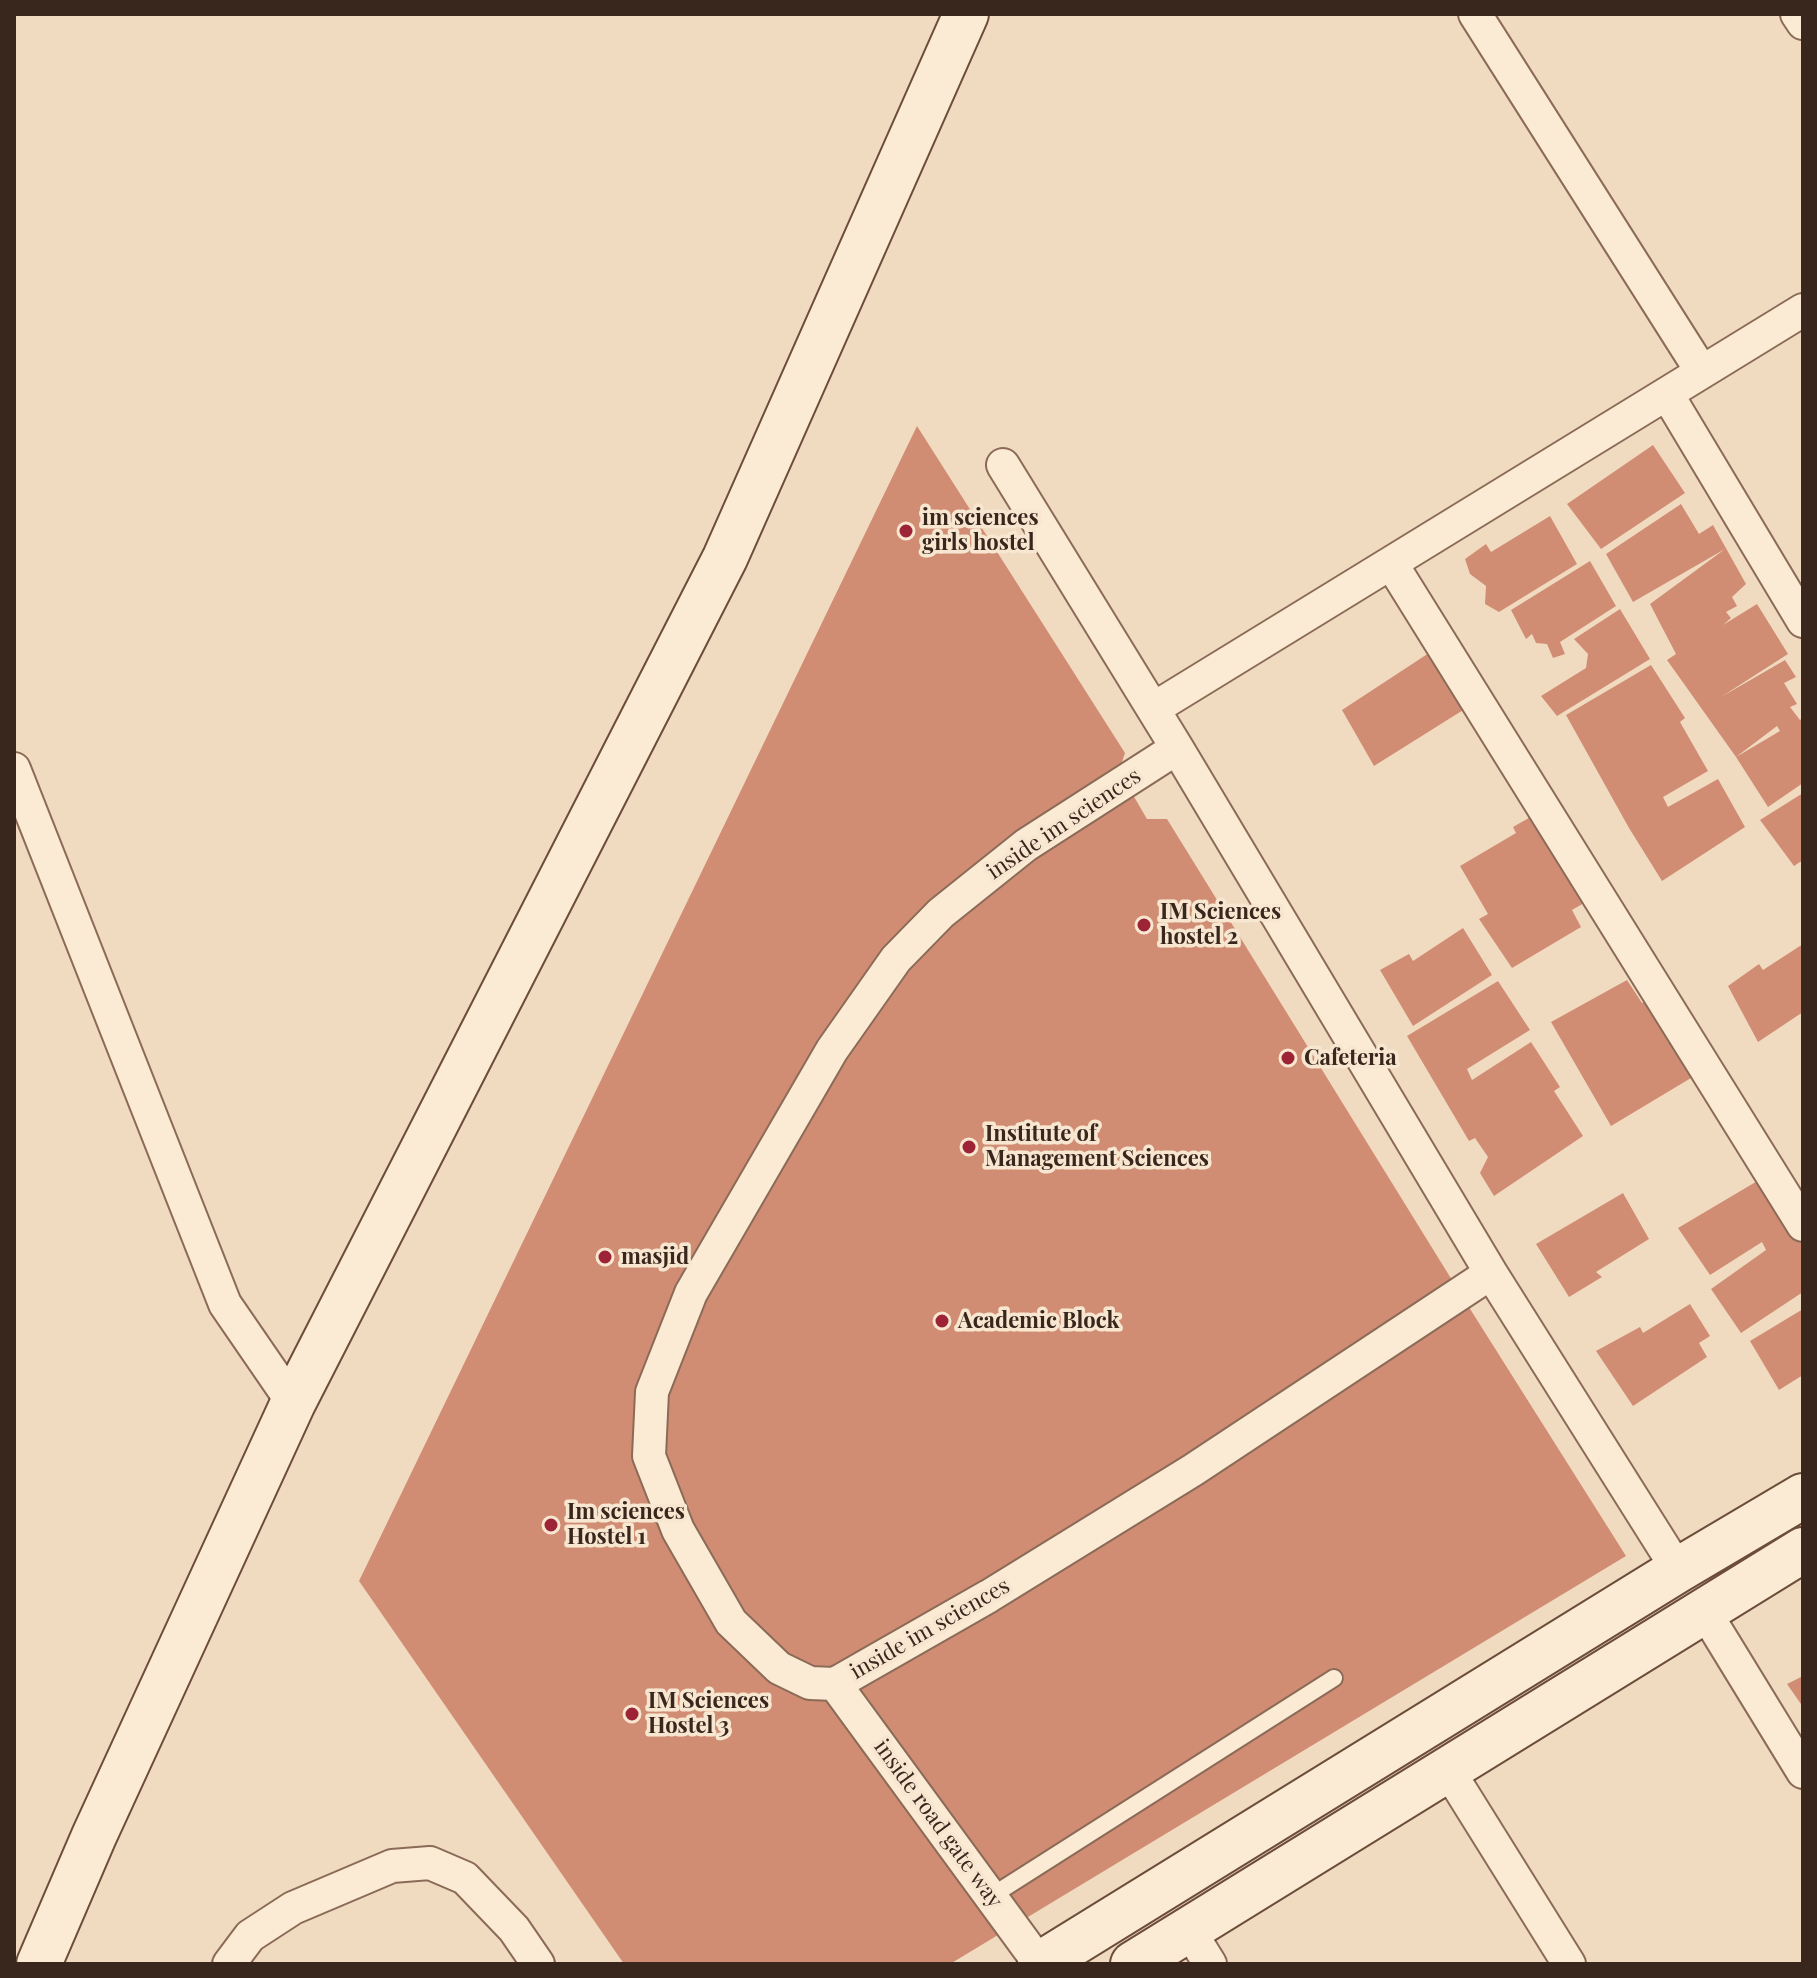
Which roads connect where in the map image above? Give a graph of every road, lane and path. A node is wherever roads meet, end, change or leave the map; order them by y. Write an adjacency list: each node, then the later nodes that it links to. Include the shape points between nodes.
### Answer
1 (966, 14): 16 (main road, via 725,558)
2 (1475, 14): 6 (street)
3 (1797, 14): 4 (street)
4 (1803, 23)
5 (1803, 310): 6 (street)
6 (1702, 372): 7 (street)
7 (1667, 394): 9 (street); 10 (street)
8 (1003, 465): 11 (street)
9 (1391, 563): 11 (street); 14 (street)
10 (1803, 621)
11 (1153, 709): 12 (street)
12 (1177, 748): 15 (street); 24 (street, inside im sciences, via 1026,845 941,913 896,959 832,1050 691,1293 652,1392 649,1456 678,1530 731,1622 779,1668 810,1683)
13 (14, 769): 16 (street, via 225,1304)
14 (1803, 1225)
15 (1491, 1273): 19 (street); 24 (street, inside im sciences, via 1193,1470)
16 (293, 1403): 29 (main road)
17 (1803, 1496): 19 (main road)
18 (1803, 1550): 20 (main road)
19 (1678, 1570): 21 (main road)
20 (1705, 1612): 22 (main road); 26 (street)
21 (1584, 1629): 22 (main road); 32 (main road)
22 (1610, 1670): 25 (main road)
23 (1334, 1678): 27 (lane)
24 (835, 1684): 27 (street, inside road gate way)
25 (1448, 1770): 28 (main road); 34 (street)
26 (1803, 1772)
27 (990, 1897): 32 (street, inside road gate way)
28 (1200, 1947): 33 (main road)
29 (39, 1964)
30 (229, 1964): 31 (street, via 250,1936 293,1908 392,1866 430,1863 465,1878 514,1929)
31 (538, 1964)
32 (1040, 1964)
33 (1133, 1964)
34 (1569, 1964)

